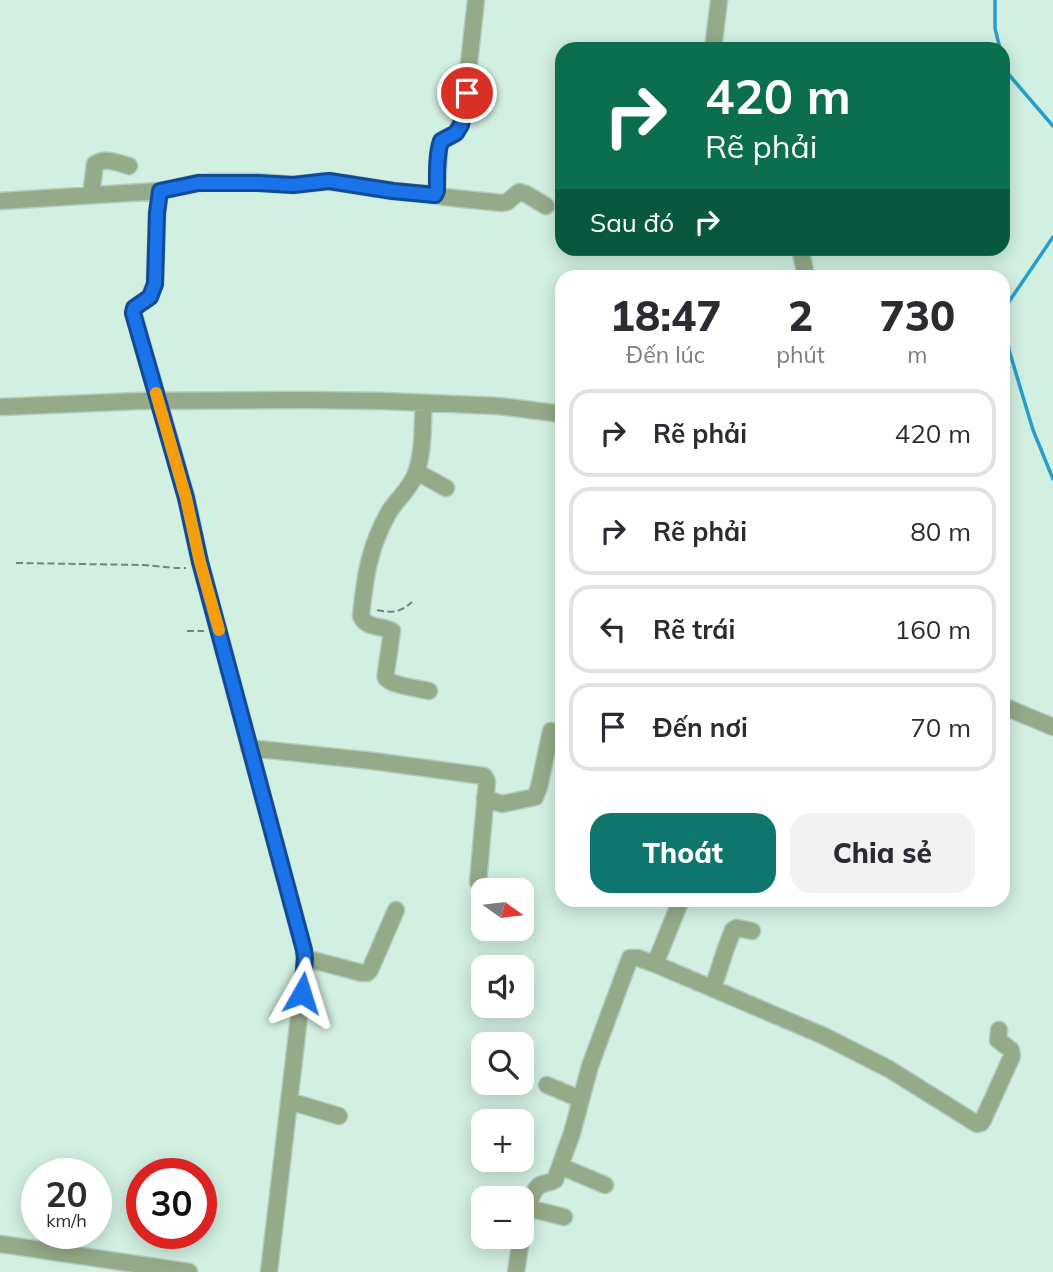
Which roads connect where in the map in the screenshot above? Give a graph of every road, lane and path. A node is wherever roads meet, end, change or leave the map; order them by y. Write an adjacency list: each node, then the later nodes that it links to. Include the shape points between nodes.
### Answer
1 (476, 0): 7 (street, via 463,117 456,133 441,141)
2 (719, 0): 3 (street)
3 (714, 42)
4 (129, 166): 6 (street, via 99,161)
5 (160, 191): 6 (street); 7 (street, via 198,183 329,181); 10 (street, via 155,284 150,297 133,313)
6 (91, 195): 8 (street)
7 (435, 195): 9 (street, via 502,204 522,193)
8 (0, 201)
9 (546, 206)
10 (150, 401): 11 (street); 12 (street); 20 (street, via 186,498)
11 (424, 403): 13 (street); 14 (street)
12 (0, 407)
13 (555, 413)
14 (416, 472): 15 (street); 19 (street, via 373,544)
15 (446, 488)
16 (16, 563): 17 (path)
17 (188, 567)
18 (412, 602): 19 (path, via 393,612)
19 (363, 603): 22 (street, via 365,623 392,631 386,672 389,681)
20 (219, 629): 21 (path); 26 (street)
21 (187, 631)
22 (429, 691)
23 (1010, 709): 24 (street)
24 (1053, 727)
25 (551, 731): 27 (street, via 535,797 502,804)
26 (249, 748): 27 (street, via 481,774 487,781); 32 (street)
27 (485, 799): 28 (street)
28 (478, 878)
29 (678, 907): 33 (street)
30 (396, 910): 32 (street, via 367,973)
31 (752, 931): 34 (street, via 733,930)
32 (305, 958): 38 (street)
33 (654, 964): 34 (street); 37 (street, via 630,958)
34 (713, 988): 35 (street, via 889,1069 977,1124 983,1120 1012,1056 1012,1050 998,1040)
35 (999, 1030)
36 (547, 1086): 37 (street)
37 (580, 1098): 40 (street)
38 (289, 1101): 39 (street); 48 (street)
39 (339, 1116)
40 (560, 1167): 41 (street); 42 (street, via 555,1180 537,1188)
41 (605, 1185)
42 (534, 1195)
43 (534, 1210): 44 (street)
44 (564, 1217)
45 (0, 1244): 47 (street)
46 (520, 1249): 49 (street)
47 (188, 1272)
48 (269, 1272)
49 (516, 1272)

